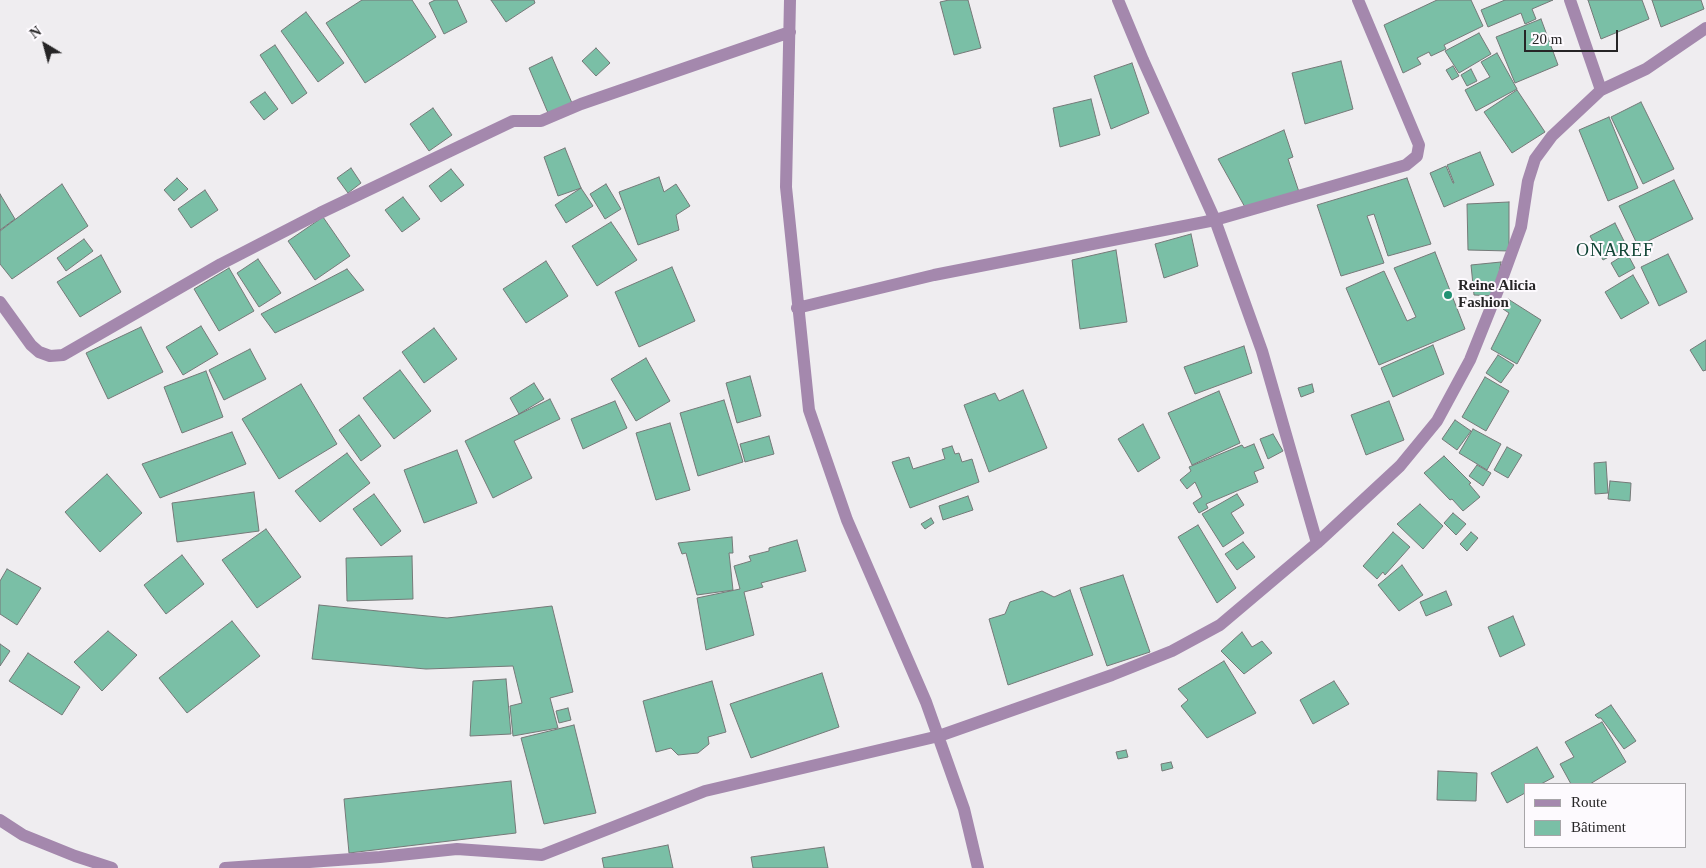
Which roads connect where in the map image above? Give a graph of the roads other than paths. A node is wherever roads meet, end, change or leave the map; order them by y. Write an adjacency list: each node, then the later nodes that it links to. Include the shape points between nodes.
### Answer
1 (790, 0): 6 (street)
2 (1118, 0): 8 (street)
3 (1358, 0): 8 (street, via 1419,145 1417,156 1394,170)
4 (1570, 0): 7 (street)
5 (1706, 28): 7 (street, via 1646,69)
6 (790, 32): 9 (street, via 581,104 541,121 513,120 221,264 63,355 50,356 31,345); 10 (street, via 786,187)
7 (1601, 90): 11 (street, via 1552,136 1535,159 1521,227 1498,290 1470,360 1438,421 1400,466)
8 (1215, 220): 10 (street, via 934,275); 11 (street, via 1262,351)
9 (0, 302)
10 (798, 308): 12 (street, via 809,410 848,520)
11 (1317, 543): 12 (street, via 1220,625 1172,651)
12 (938, 736): 14 (street, via 705,790); 19 (street, via 964,809)
13 (0, 820): 15 (street)
14 (542, 855): 17 (street, via 457,849); 18 (street)
15 (78, 862): 16 (street)
16 (112, 868)
17 (224, 868)
18 (545, 868)
19 (978, 868)

